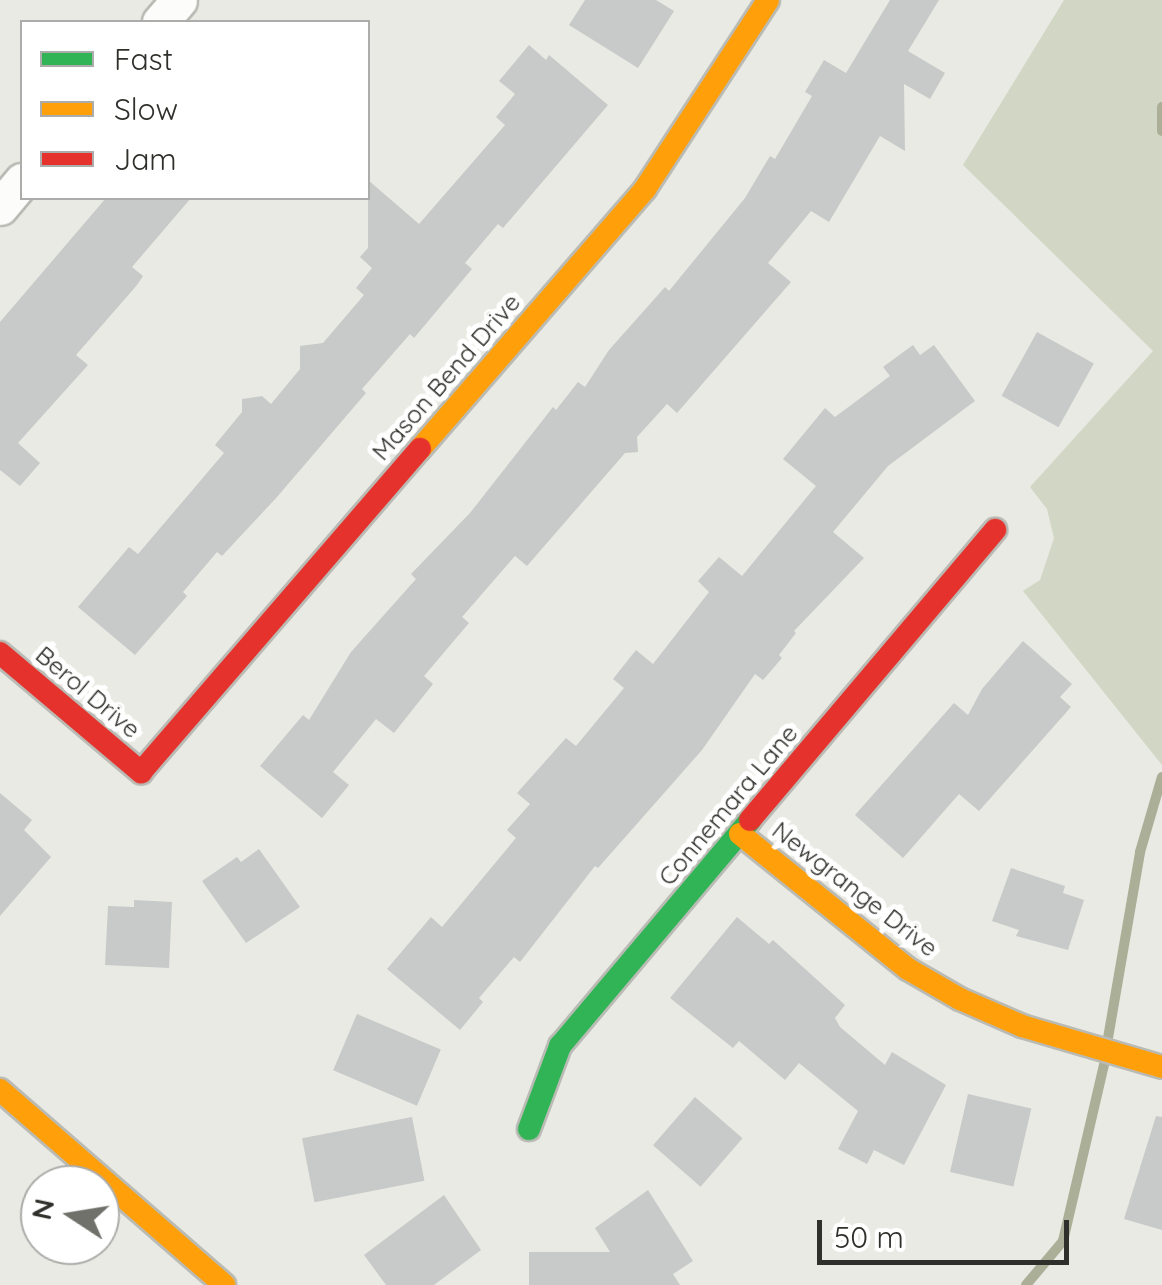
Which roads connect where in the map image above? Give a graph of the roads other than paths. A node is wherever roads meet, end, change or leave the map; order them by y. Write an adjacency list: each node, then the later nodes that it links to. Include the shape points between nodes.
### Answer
1 (179, 0): 3 (street)
2 (768, 0): 8 (street, Mason Bend Drive, via 645,188)
3 (162, 20)
4 (20, 183): 5 (street)
5 (0, 207)
6 (994, 530): 9 (street, Connemara Lane)
7 (0, 654): 8 (street, Berol Drive)
8 (141, 772)
9 (740, 834): 10 (street, Newgrange Drive, via 908,969 960,999); 12 (street, Connemara Lane, via 560,1046)
10 (1159, 1066)
11 (0, 1090): 13 (street)
12 (528, 1130)
13 (224, 1285)

